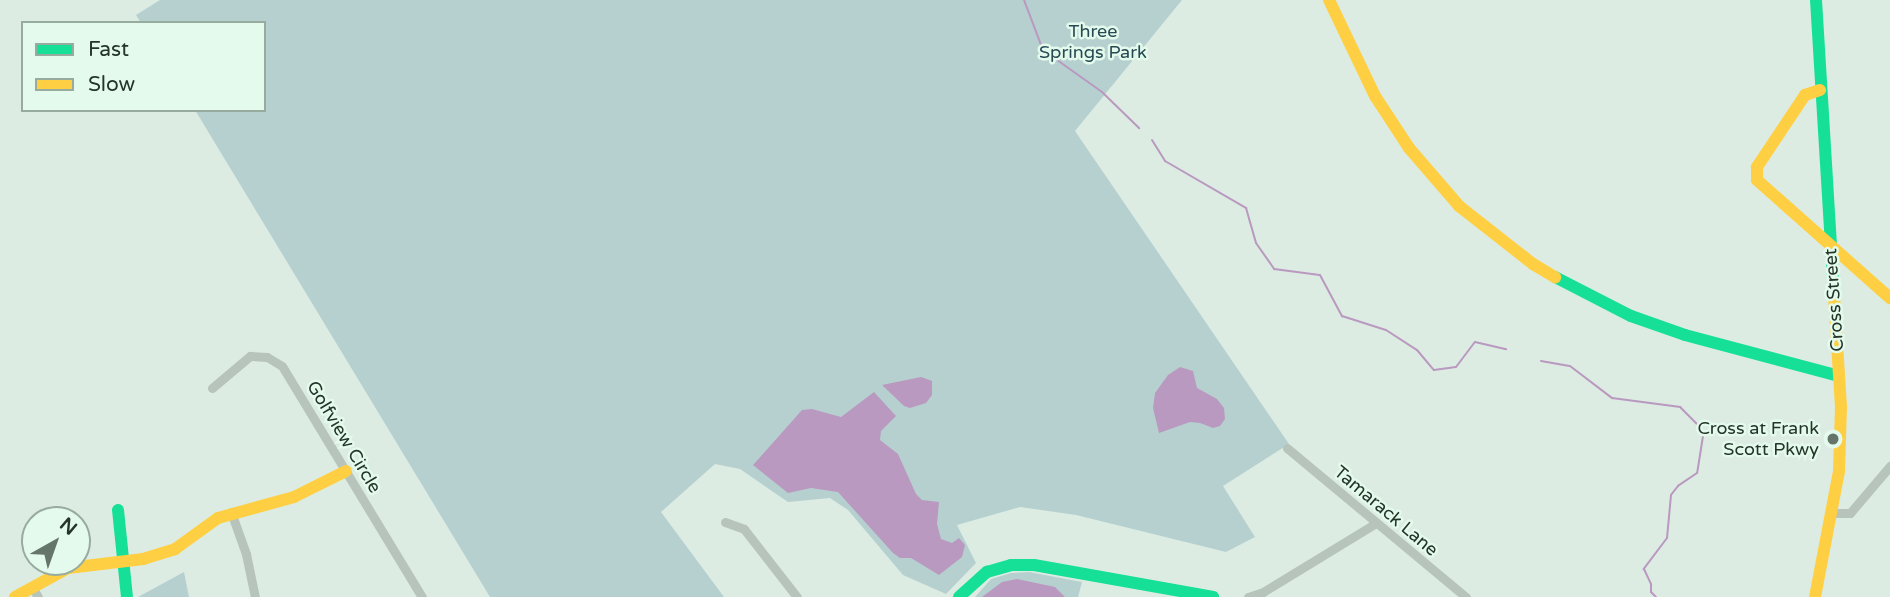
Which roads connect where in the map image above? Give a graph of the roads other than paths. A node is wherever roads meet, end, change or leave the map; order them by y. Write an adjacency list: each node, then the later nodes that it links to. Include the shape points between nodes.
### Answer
1 (1329, 0): 6 (main road, via 1375,96 1409,148 1459,206 1523,257 1631,316)
2 (1816, 0): 3 (main road, Cross Street)
3 (1820, 90): 4 (main road, Cross Street); 4 (main road, via 1805,95 1757,167 1757,174 1761,185)
4 (1830, 246): 5 (main road); 6 (main road, Cross Street)
5 (1890, 298)
6 (1839, 376): 13 (main road, Cross Street, via 1839,471)
7 (212, 388): 10 (street, Golfview Circle, via 250,356 275,360 288,373)
8 (1287, 448): 15 (street, Tamarack Lane)
9 (1890, 466): 13 (street, via 1850,513)
10 (346, 471): 12 (main road, via 301,495); 21 (street, Golfview Circle)
11 (118, 510): 16 (main road)
12 (231, 513): 16 (main road, via 175,549); 20 (street)
13 (1833, 513): 27 (main road, Cross Street)
14 (725, 522): 22 (street, via 744,529)
15 (1376, 523): 25 (street); 26 (street, Tamarack Lane)
16 (125, 561): 17 (main road, via 68,568); 19 (main road)
17 (35, 592): 18 (main road)
18 (15, 597)
19 (127, 597)
20 (255, 597)
21 (422, 597)
22 (797, 597)
23 (959, 597): 24 (main road, via 987,572 1011,565 1034,565)
24 (1213, 597)
25 (1248, 597)
26 (1466, 597)
27 (1815, 597)

